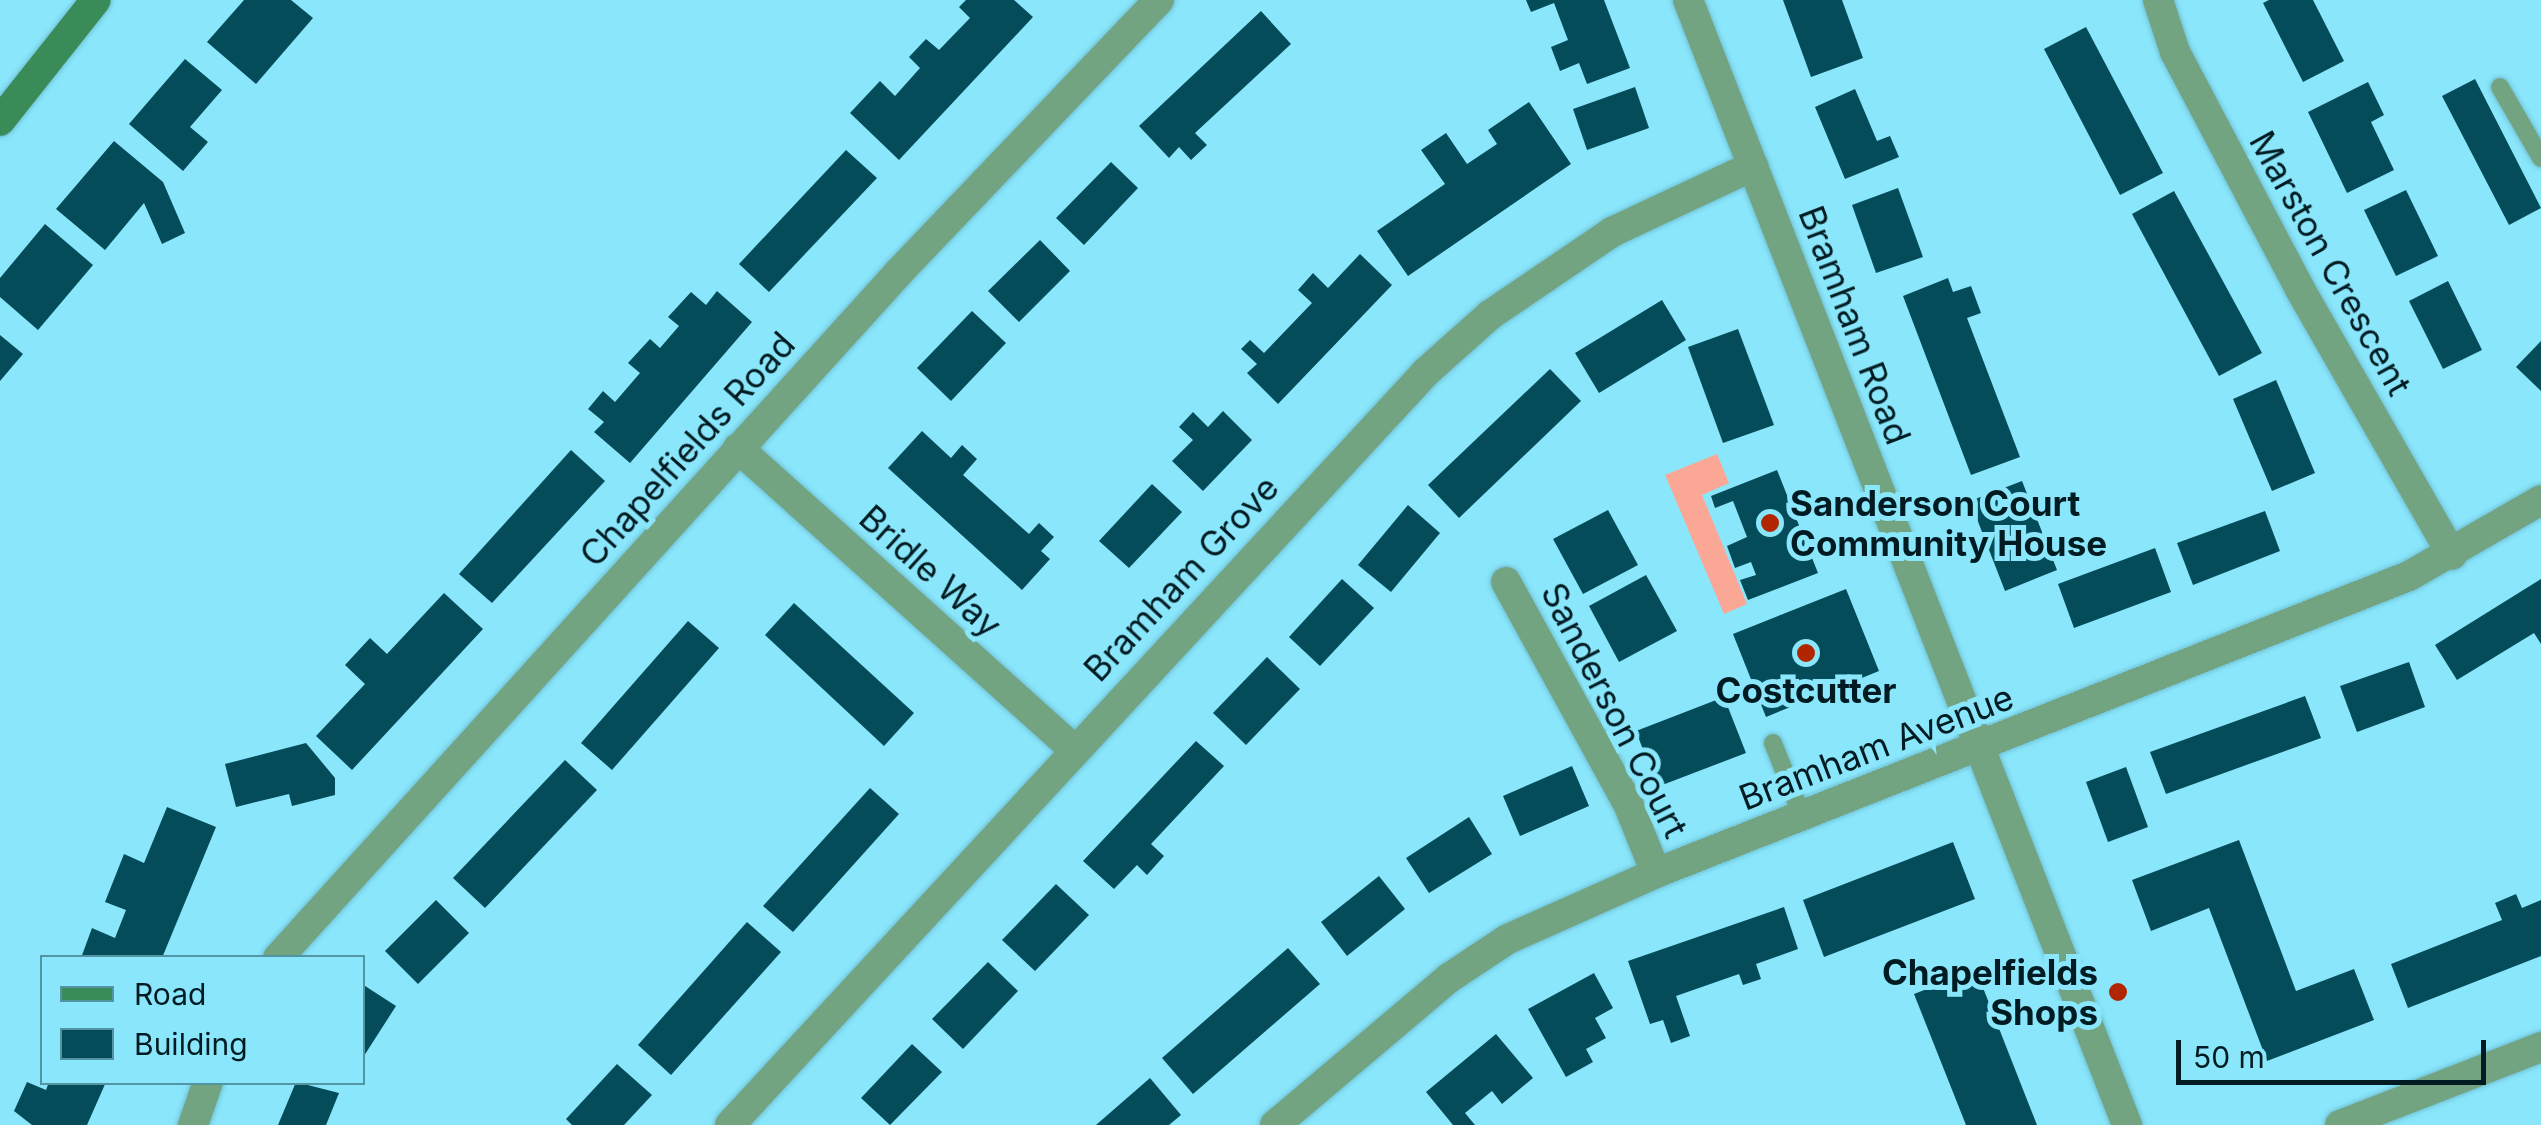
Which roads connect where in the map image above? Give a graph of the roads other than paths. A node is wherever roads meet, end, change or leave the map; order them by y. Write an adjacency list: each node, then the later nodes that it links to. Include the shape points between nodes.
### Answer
1 (96, 0): 6 (main road)
2 (1159, 0): 9 (street, Chapelfields Road)
3 (1688, 0): 8 (street, Bramham Road)
4 (2158, 0): 11 (street, Marston Crescent, via 2175,52 2301,291)
5 (2500, 87): 7 (lane)
6 (0, 121)
7 (2541, 158)
8 (1754, 166): 14 (street, Bramham Road); 15 (street, Bramham Grove, via 1612,232 1490,315 1352,447)
9 (738, 448): 15 (street, Bridle Way); 18 (street, Chapelfields Road)
10 (2541, 500): 11 (street, Bramham Avenue)
11 (2452, 556): 14 (street, Bramham Avenue)
12 (1506, 582): 17 (street, Sanderson Court, via 1629,806)
13 (1773, 743): 16 (lane)
14 (1979, 747): 16 (street, Bramham Avenue); 24 (street, Bramham Road)
15 (1074, 749): 22 (street, Bramham Grove)
16 (1802, 816): 17 (street, Bramham Avenue)
17 (1656, 873): 23 (street, Bramham Avenue, via 1508,939 1449,978)
18 (281, 955)
19 (2541, 1048): 25 (street)
20 (207, 1085): 21 (street)
21 (192, 1125)
22 (730, 1125)
23 (1274, 1125)
24 (2126, 1125)
25 (2340, 1125)

